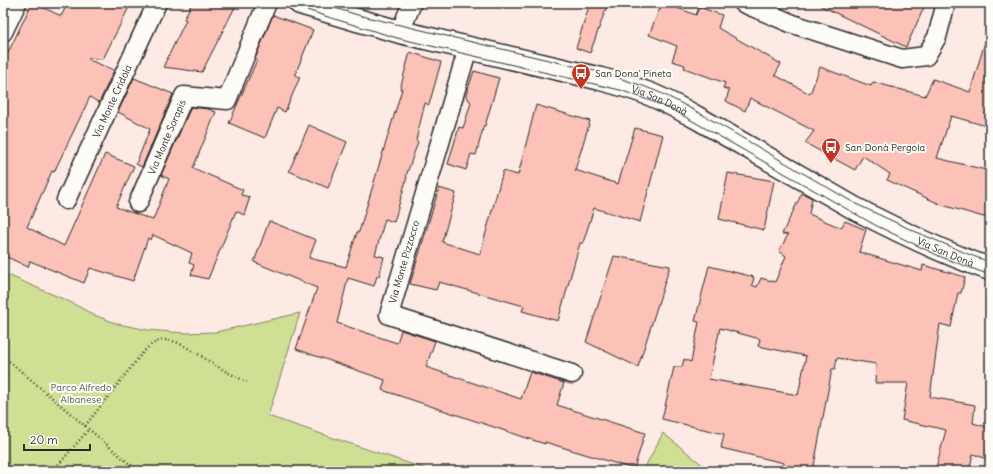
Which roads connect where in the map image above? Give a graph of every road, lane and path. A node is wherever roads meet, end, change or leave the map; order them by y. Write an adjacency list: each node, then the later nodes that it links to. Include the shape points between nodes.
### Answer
1 (17, 3): 8 (street)
2 (157, 3): 11 (street, Via Monte Cridola)
3 (267, 3): 12 (street, Via Monte Sorapis, via 227,100 184,96)
4 (300, 3): 9 (street, Via San Donà)
5 (412, 3): 9 (street)
6 (743, 3): 7 (street, via 793,24 902,59 926,56 937,37)
7 (946, 3)
8 (3, 32)
9 (400, 32): 10 (street, Via San Donà)
10 (468, 48): 13 (street, Via San Donà, via 621,84 652,96 701,120 870,217); 15 (street, Via Monte Pizzocco, via 389,315)
11 (66, 200)
12 (138, 203)
13 (990, 269)
14 (3, 356): 17 (path)
15 (572, 374)
16 (247, 382): 17 (path, via 181,344 159,340 150,344)
17 (85, 426): 18 (path)
18 (89, 429): 19 (path); 20 (path)
19 (53, 471)
20 (138, 471)

